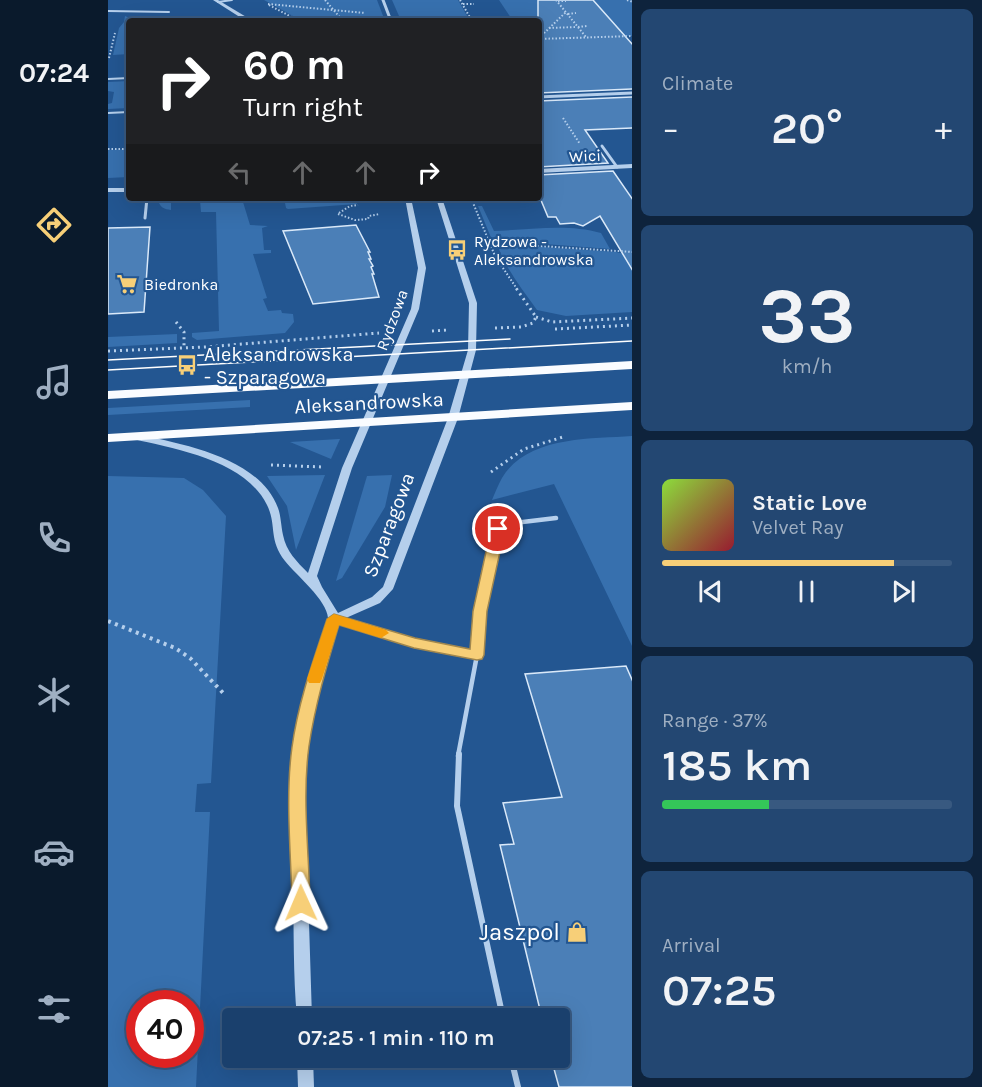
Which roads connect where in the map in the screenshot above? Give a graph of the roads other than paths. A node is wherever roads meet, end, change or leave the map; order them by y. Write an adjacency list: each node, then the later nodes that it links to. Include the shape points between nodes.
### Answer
1 (232, 0): 3 (lane)
2 (383, 0): 7 (street)
3 (217, 1): 6 (street)
4 (108, 11): 5 (lane)
5 (169, 12)
6 (245, 18)
7 (390, 18)
8 (126, 78): 9 (lane)
9 (108, 79)
10 (632, 93): 11 (street)
11 (542, 97)
12 (126, 112): 13 (lane)
13 (108, 113)
14 (602, 146): 16 (lane)
15 (632, 166): 16 (street, Wici)
16 (617, 167): 17 (street, Wici)
17 (542, 171)
18 (126, 189): 19 (street)
19 (108, 190)
20 (147, 201): 23 (lane)
21 (409, 201): 26 (street, Rydzowa, via 420,252 420,285 411,321)
22 (440, 201): 25 (street, via 473,303 473,341)
23 (145, 218)
24 (632, 365): 25 (main road, Aleksandrowska)
25 (466, 375): 26 (main road, Aleksandrowska); 29 (street, Szparagowa)
26 (384, 379): 27 (main road, Aleksandrowska); 30 (street, Rydzowa)
27 (108, 395)
28 (632, 406): 29 (main road, Aleksandrowska)
29 (453, 418): 30 (main road, Aleksandrowska); 35 (street, Szparagowa, via 388,589 376,600)
30 (365, 423): 31 (main road, Aleksandrowska); 34 (street, via 312,576)
31 (133, 436): 32 (main road, Aleksandrowska); 34 (street, via 209,457 254,483 271,505 285,553)
32 (108, 438)
33 (556, 518): 36 (lane, via 506,524 498,529 480,611)
34 (314, 586): 35 (street)
35 (334, 619): 36 (lane); 37 (street, via 313,685 300,748)
36 (477, 655): 38 (lane, via 457,764 457,806)
37 (304, 1008)
38 (501, 1008)
39 (305, 1068): 41 (street)
40 (513, 1068): 42 (lane)
41 (306, 1087)
42 (518, 1087)

